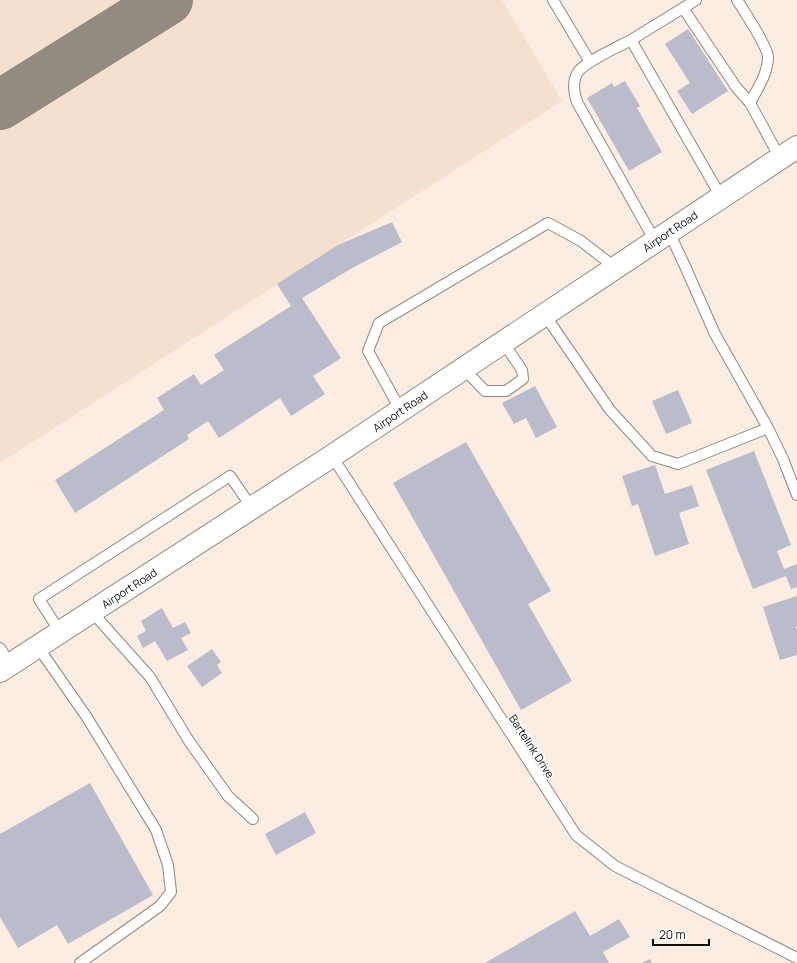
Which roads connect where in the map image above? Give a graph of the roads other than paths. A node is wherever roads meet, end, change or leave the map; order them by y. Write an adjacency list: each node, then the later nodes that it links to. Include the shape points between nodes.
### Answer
1 (553, 0): 6 (lane)
2 (696, 0): 4 (lane)
3 (737, 0): 7 (lane, via 768,57 762,82)
4 (683, 8): 5 (lane); 7 (lane, via 736,87)
5 (631, 40): 6 (lane); 9 (lane)
6 (590, 62): 10 (lane, via 578,72 575,79 577,102)
7 (750, 103): 8 (lane)
8 (788, 152): 9 (street, Airport Road)
9 (721, 197): 10 (street, Airport Road)
10 (662, 237): 11 (street, Airport Road); 16 (lane)
11 (616, 268): 12 (street, Airport Road); 15 (lane, via 581,241 548,223 379,323 368,351)
12 (545, 314): 13 (street, Airport Road); 16 (lane, via 610,410 652,456 678,464)
13 (503, 342): 14 (street, Airport Road); 14 (lane, via 522,370 523,380 506,391 485,391)
14 (464, 369): 15 (street, Airport Road)
15 (401, 411): 17 (street, Airport Road)
16 (768, 428): 18 (lane)
17 (332, 456): 19 (street, Airport Road); 25 (lane, Bartelink Drive, via 576,835 615,866)
18 (797, 495)
19 (252, 508): 20 (street, Airport Road); 21 (lane, via 230,476 39,599)
20 (92, 612): 21 (street, Airport Road); 24 (lane, via 150,677 189,741 228,796)
21 (60, 632): 22 (street, Airport Road)
22 (38, 647): 23 (street, Airport Road); 26 (lane, via 86,716 156,830 168,865 171,892 160,906)
23 (3, 661)
24 (253, 819)
25 (797, 958)
26 (80, 963)

